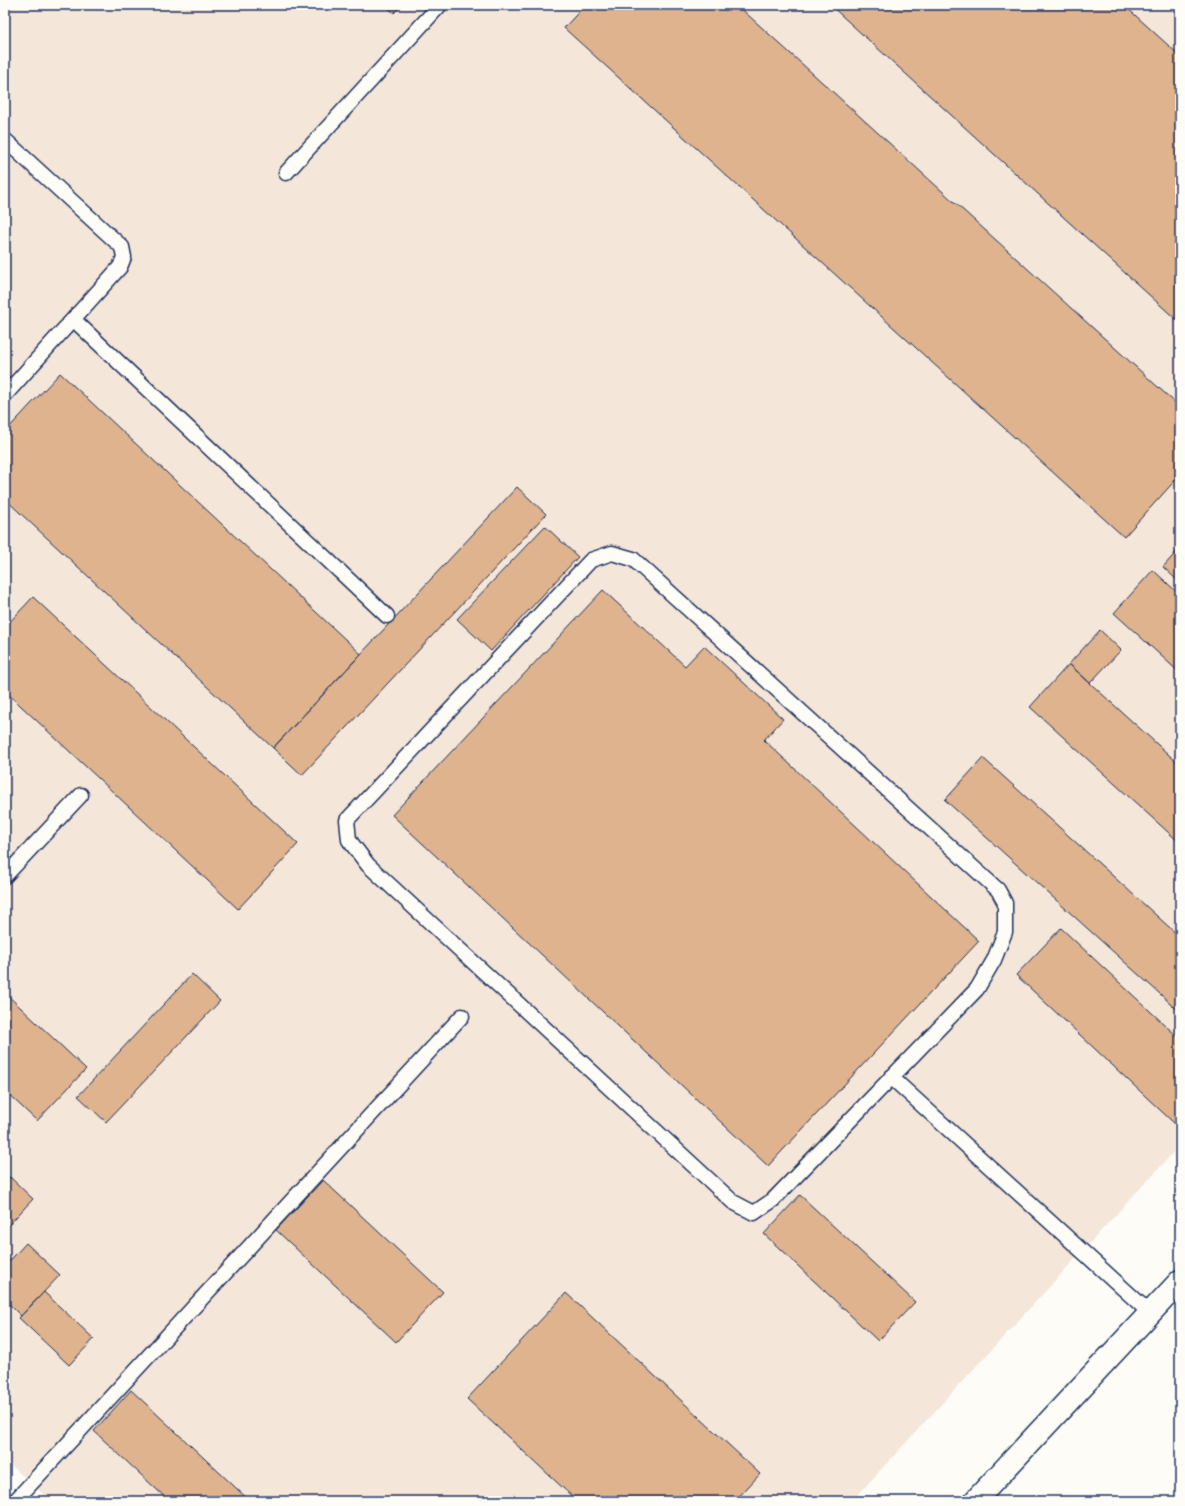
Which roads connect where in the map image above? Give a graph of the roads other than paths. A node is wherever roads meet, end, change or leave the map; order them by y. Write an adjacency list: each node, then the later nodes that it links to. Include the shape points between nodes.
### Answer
1 (440, 5): 3 (lane)
2 (5, 140): 4 (lane, via 122,247 124,257 120,267)
3 (286, 173)
4 (74, 319): 5 (lane); 6 (lane)
5 (5, 396)
6 (386, 616)
7 (81, 795): 8 (lane)
8 (5, 876)
9 (462, 1016): 13 (lane)
10 (891, 1077): 10 (lane, via 976,989 994,960 1005,932 1005,903 998,890 633,559 612,554 591,560 347,820 349,840 368,865 733,1202 754,1214 774,1200); 12 (lane)
11 (1180, 1281): 12 (street)
12 (1150, 1312): 14 (street)
13 (15, 1501)
14 (975, 1501)

